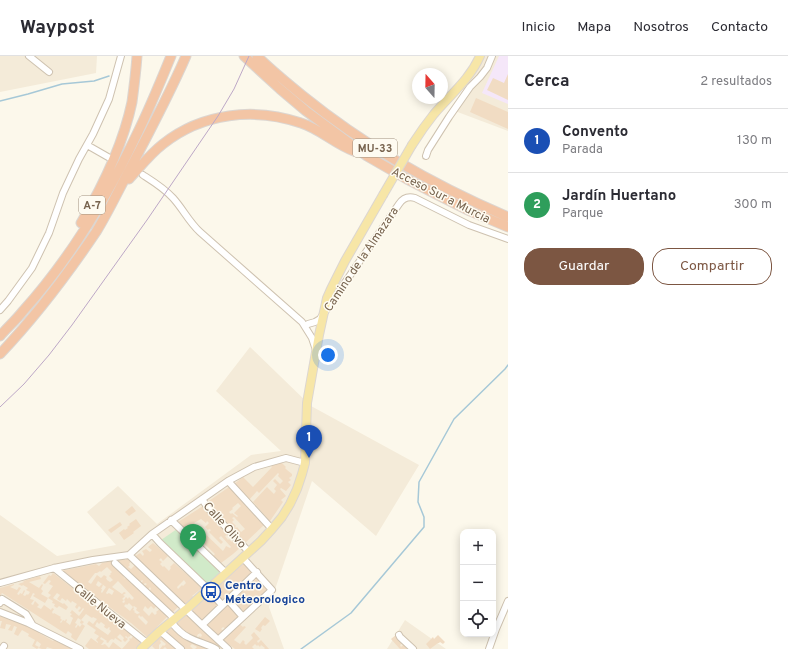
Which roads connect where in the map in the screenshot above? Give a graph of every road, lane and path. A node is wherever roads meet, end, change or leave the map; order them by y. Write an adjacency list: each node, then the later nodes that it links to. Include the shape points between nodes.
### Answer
1 (29, 56): 10 (street)
2 (121, 56): 11 (street, via 109,99)
3 (138, 56): 23 (highway, A-7, via 126,124 105,180 63,252)
4 (172, 56): 26 (highway, via 136,137 96,210 48,280)
5 (186, 56): 16 (highway, A-7, via 164,105)
6 (244, 56): 13 (highway, Acceso Sur a Murcia / MU-33, via 275,85)
7 (257, 56): 17 (highway, Acceso Sur a Murcia / MU-33, via 332,119 384,154 443,188)
8 (480, 56): 21 (main road, bridge, via 468,77 434,114 412,145 336,277)
9 (492, 56): 14 (street, via 487,68 448,117)
10 (49, 72)
11 (87, 145): 12 (street); 20 (street, via 63,193 32,268)
12 (108, 156)
13 (367, 156): 16 (highway, via 302,123 263,114 231,115 199,124 172,137 148,158); 18 (highway, Acceso Sur a Murcia / MU-33, via 438,195)
14 (426, 156)
15 (143, 175): 22 (street, via 165,190 200,232)
16 (117, 195): 28 (highway, A-7, via 71,268)
17 (508, 217)
18 (508, 227)
19 (508, 239): 21 (street, Camino de la Almazara, via 469,225 415,198 407,197 399,204)
20 (0, 310)
21 (323, 315): 22 (street, via 317,321); 25 (main road)
22 (305, 323): 24 (street); 25 (street)
23 (0, 332)
24 (309, 333): 25 (street); 27 (street)
25 (319, 333): 27 (main road)
26 (0, 336)
27 (316, 351): 29 (main road, via 307,403)
28 (0, 354)
29 (304, 462): 30 (street, via 286,458 254,467); 33 (main road, via 290,504)
30 (228, 481): 31 (street); 33 (street)
31 (202, 499): 32 (street); 36 (street, Calle Olivo)
32 (171, 520): 34 (street); 40 (street)
33 (272, 529): 36 (main road)
34 (152, 534): 35 (street); 42 (street)
35 (129, 554): 38 (street); 47 (street)
36 (246, 555): 39 (street, Calle Olivo); 40 (main road)
37 (115, 563): 50 (street)
38 (54, 568): 41 (street); 56 (street, Calle Nueva)
39 (257, 572): 43 (street); 49 (street, Calle Olivo, via 272,590)
40 (226, 573): 42 (main road)
41 (0, 583)
42 (208, 589): 46 (street); 47 (main road)
43 (228, 600): 46 (street); 49 (street)
44 (508, 601): 62 (street)
45 (0, 603): 51 (street, via 2,599 26,614)
46 (222, 605): 52 (street)
47 (186, 610): 50 (main road); 52 (street)
48 (0, 612): 51 (street)
49 (243, 617): 55 (street)
50 (173, 621): 53 (main road); 60 (street, via 187,637)
51 (33, 625): 58 (street)
52 (202, 625): 55 (street)
53 (160, 631): 56 (main road); 59 (street)
54 (399, 635): 61 (street)
55 (218, 640): 57 (street)
56 (144, 646)
57 (226, 648)
58 (80, 649)
59 (181, 649)
60 (216, 649)
61 (413, 649)
62 (489, 649)

